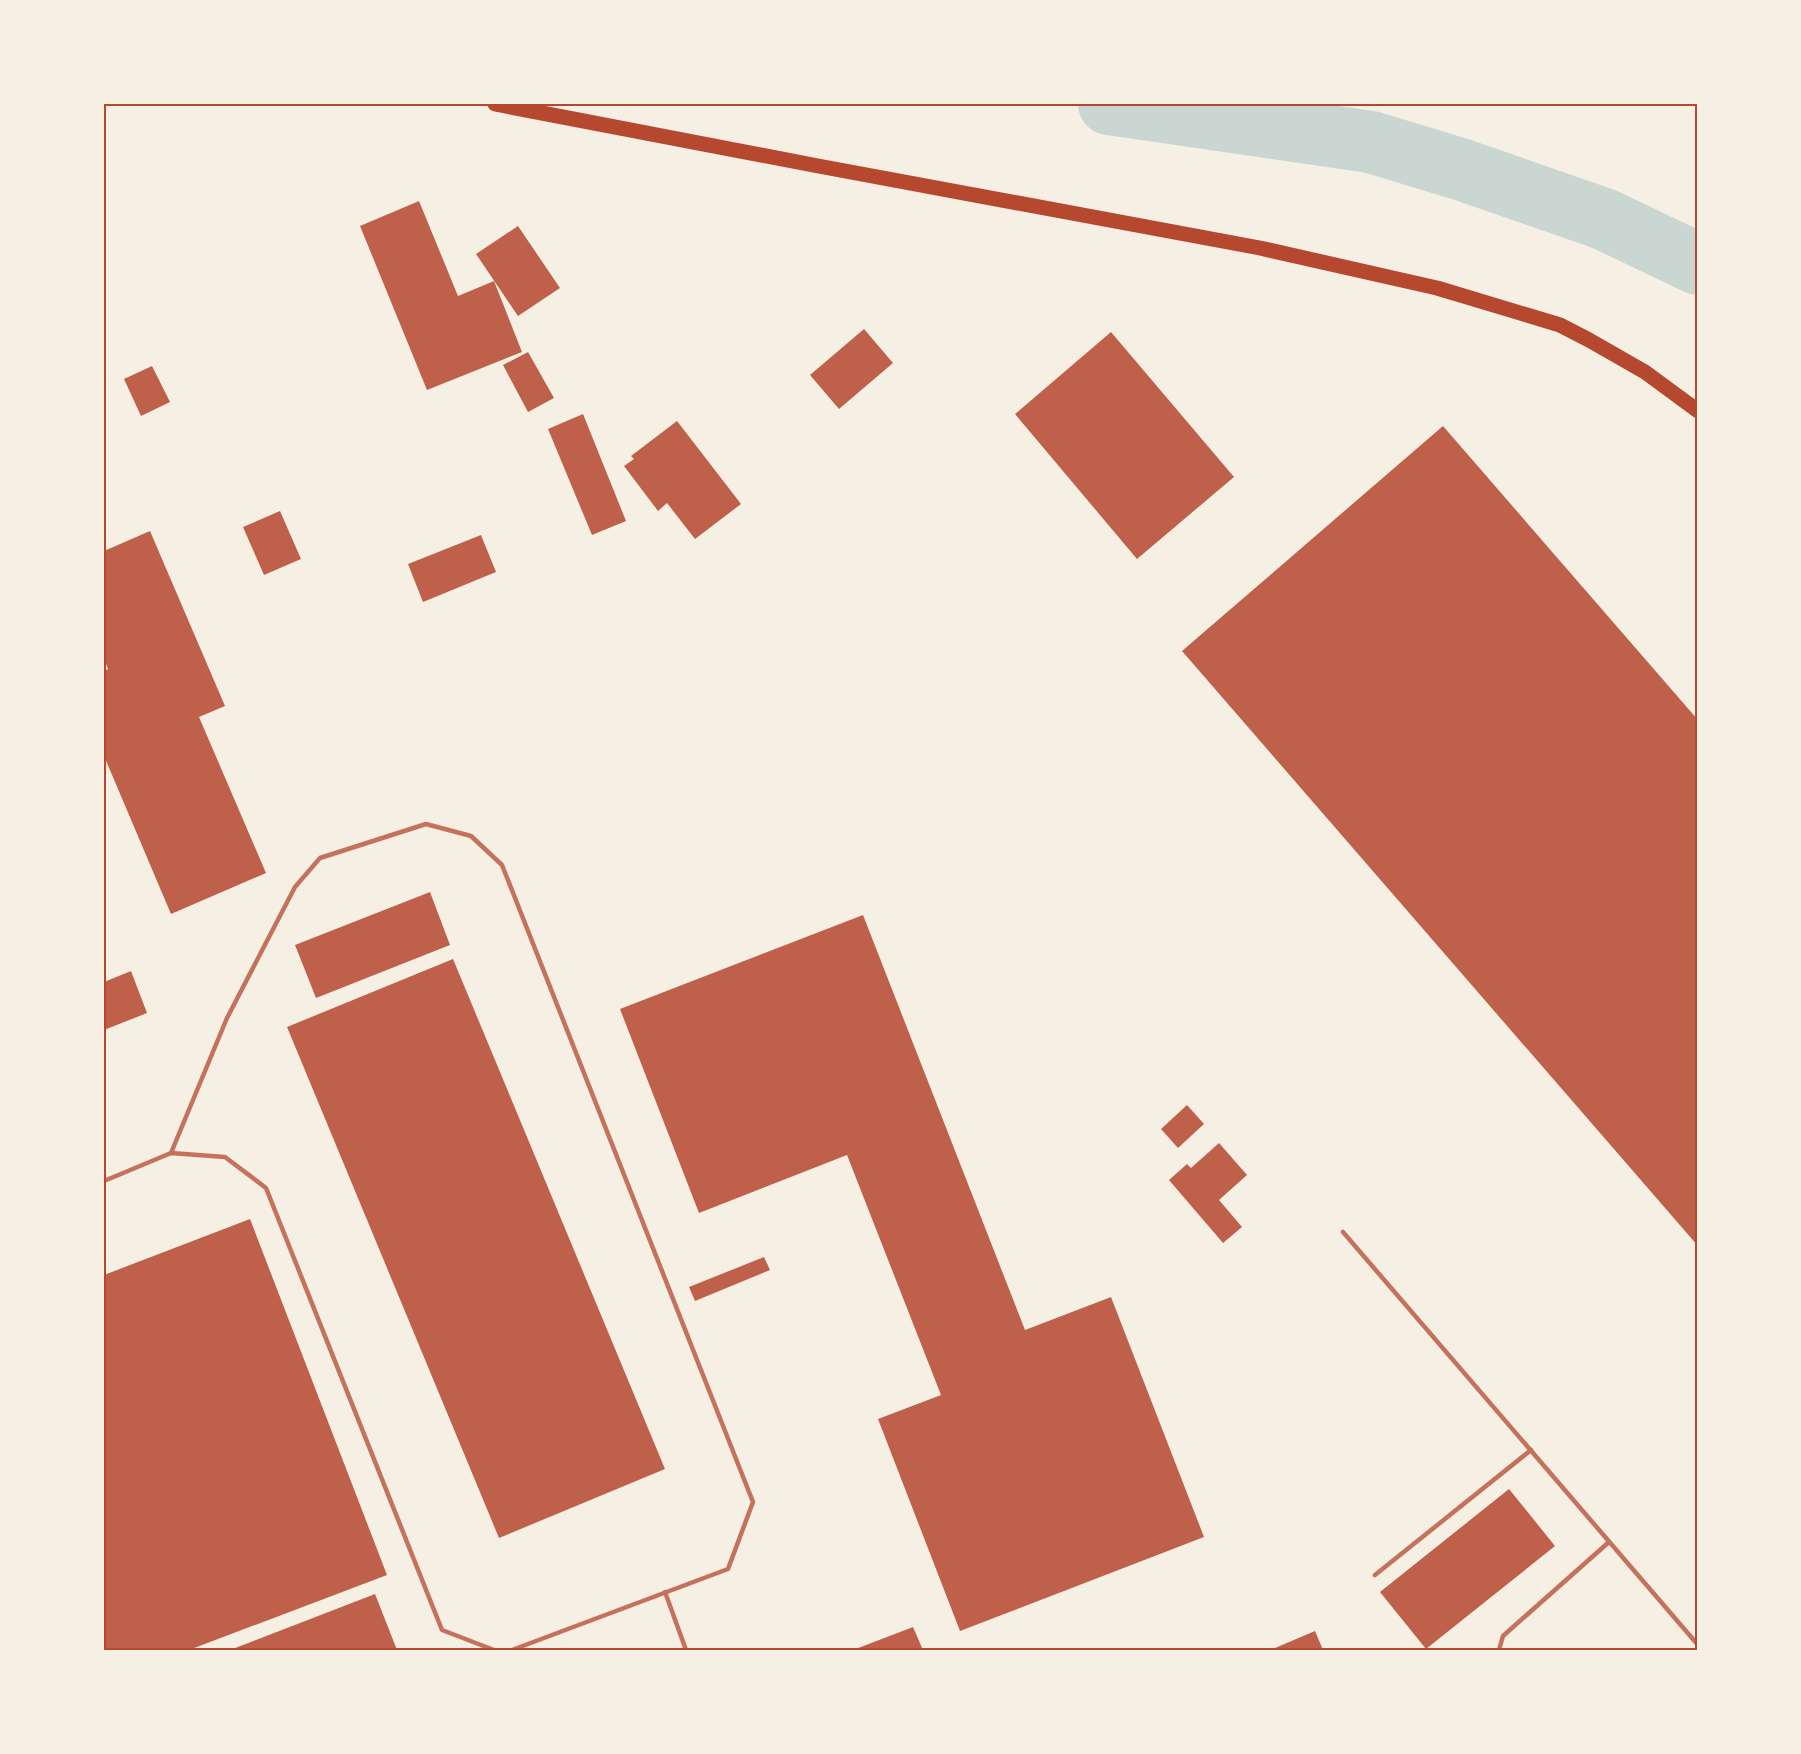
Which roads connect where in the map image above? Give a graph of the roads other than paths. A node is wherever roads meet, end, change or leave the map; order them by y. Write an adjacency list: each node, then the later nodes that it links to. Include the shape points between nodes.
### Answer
1 (495, 104): 2 (main road, via 1260,248 1437,288 1560,325 1645,372)
2 (1698, 411)
3 (171, 1153): 4 (lane); 9 (lane, via 227,1018 295,887 320,858 426,824 471,836 502,865 753,1502 728,1569); 11 (lane, via 225,1157 266,1188 442,1630)
4 (104, 1181)
5 (1343, 1232): 6 (lane)
6 (1530, 1450): 7 (lane); 8 (lane)
7 (1609, 1542): 10 (lane); 14 (lane, via 1503,1636)
8 (1375, 1575)
9 (665, 1592): 12 (lane); 13 (lane)
10 (1698, 1645)
11 (494, 1650)
12 (512, 1650)
13 (686, 1650)
14 (1499, 1650)

